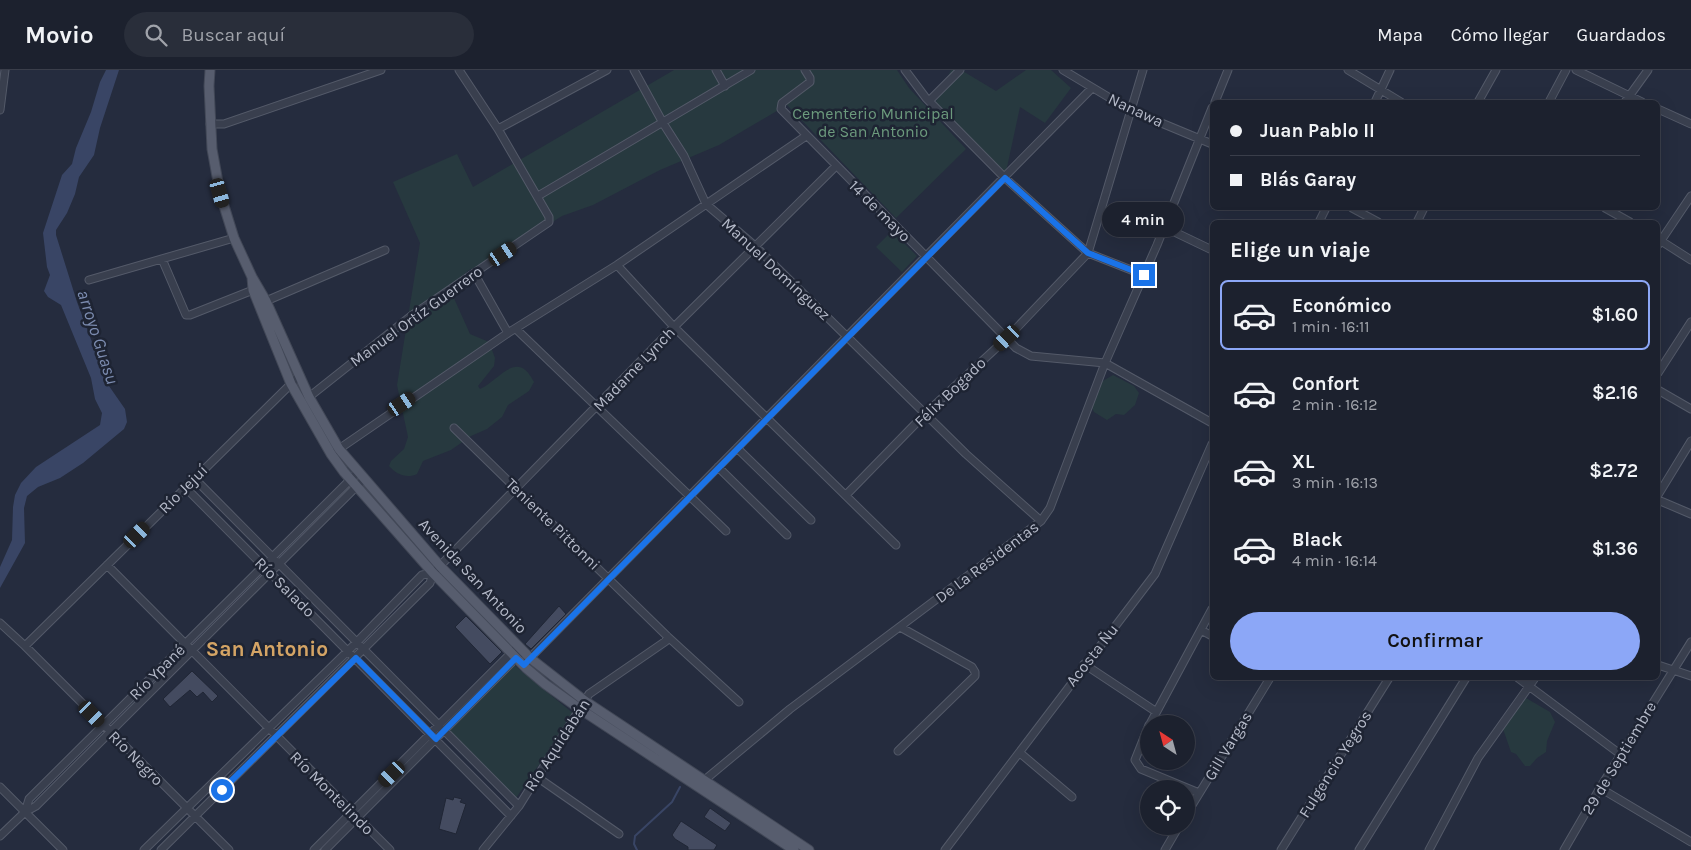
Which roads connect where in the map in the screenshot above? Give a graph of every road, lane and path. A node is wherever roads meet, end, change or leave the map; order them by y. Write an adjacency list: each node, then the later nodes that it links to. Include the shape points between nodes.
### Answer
1 (6, 70): 31 (street)
2 (210, 70): 36 (main road, Avenida San Antonio)
3 (381, 70): 36 (street, via 224,124)
4 (459, 70): 38 (street)
5 (607, 70): 38 (street)
6 (634, 70): 35 (street)
7 (716, 70): 21 (street)
8 (751, 70): 21 (street)
9 (805, 70): 39 (street, 14 de mayo, via 810,82 780,107)
10 (905, 70): 30 (street)
11 (960, 70): 30 (street)
12 (1063, 70): 22 (street, Nanawa)
13 (1143, 70): 32 (street, Félix Bogado)
14 (1228, 70): 24 (street)
15 (1348, 70): 23 (street)
16 (1390, 70): 23 (street)
17 (1496, 70): 27 (street)
18 (1566, 70): 28 (street)
19 (1576, 70): 29 (street)
20 (1648, 70): 29 (street)
21 (725, 86): 35 (street)
22 (1092, 88): 32 (street, Nanawa); 43 (street)
23 (1381, 90): 25 (street); 26 (street)
24 (1216, 100)
25 (1376, 100)
26 (1398, 100)
27 (1479, 100)
28 (1550, 100)
29 (1627, 100)
30 (929, 101): 43 (street)
31 (0, 110)
32 (1130, 110): 40 (street, Nanawa); 58 (street, Félix Bogado)
33 (1660, 110): 37 (street)
34 (1210, 113): 40 (street, De La Residentas)
35 (662, 123): 44 (street); 46 (street, via 684,156)
36 (210, 124): 52 (main road, Avenida San Antonio, via 220,193)
37 (1691, 124)
38 (498, 129): 44 (street)
39 (806, 136): 42 (street, 14 de mayo); 46 (street)
40 (1201, 138): 41 (street, Nanawa); 51 (street, De La Residentas)
41 (1210, 143)
42 (836, 166): 55 (street, Madame Lynch); 59 (street, 14 de mayo)
43 (1005, 178): 58 (street); 59 (street)
44 (538, 196): 63 (street, Manuel Ortíz Guerrero, via 549,222)
45 (1691, 196): 53 (street)
46 (706, 204): 55 (street, Manuel Domínguez); 62 (street)
47 (1356, 210): 49 (street)
48 (1609, 210): 50 (street)
49 (1374, 220)
50 (1626, 220)
51 (1164, 228): 56 (street); 64 (street, De La Residentas)
52 (234, 238): 60 (street); 65 (main road, Avenida San Antonio)
53 (1660, 238)
54 (1660, 242): 61 (street)
55 (754, 246): 70 (street, Madame Lynch); 73 (street, Manuel Domínguez)
56 (1210, 249)
57 (385, 250): 68 (street)
58 (1088, 253): 64 (street); 74 (street, Félix Bogado)
59 (927, 257): 73 (street); 74 (street, 14 de mayo)
60 (162, 259): 66 (street); 67 (street, via 186,314)
61 (1691, 260)
62 (617, 265): 70 (street); 71 (street)
63 (474, 273): 72 (street); 80 (street, Manuel Ortíz Guerrero, via 411,316)
64 (1144, 275): 75 (street, De La Residentas)
65 (252, 276): 67 (main road, Avenida San Antonio); 68 (main road, Avenida San Antonio)
66 (89, 280)
67 (252, 290): 78 (main road, Avenida San Antonio)
68 (266, 301): 77 (main road, Avenida San Antonio)
69 (1691, 322): 76 (street)
70 (674, 327): 81 (street, Madame Lynch); 84 (street)
71 (516, 329): 72 (street); 81 (street)
72 (508, 334): 90 (street)
73 (848, 336): 83 (street, Manuel Domínguez); 84 (street)
74 (1007, 338): 75 (street, 14 de mayo, via 1016,348 1031,356); 83 (street, Félix Bogado)
75 (1105, 363): 85 (street, 14 de mayo); 103 (street, De La Residentas)
76 (1660, 370)
77 (299, 376): 78 (street, Río Jejuí); 80 (main road, Avenida San Antonio)
78 (291, 384): 90 (main road, Avenida San Antonio); 93 (street, Río Jejuí)
79 (1660, 391): 82 (street)
80 (309, 397): 90 (main road, Avenida San Antonio)
81 (597, 407): 96 (street, Madame Lynch); 99 (street)
82 (1691, 409)
83 (926, 413): 98 (street, Félix Bogado); 103 (street, Manuel Domínguez)
84 (766, 419): 88 (street); 98 (street)
85 (1210, 422)
86 (454, 428): 96 (street, Teniente Pittonni)
87 (1691, 441): 97 (street)
88 (737, 448): 91 (street); 102 (street)
89 (1210, 449): 129 (street, Acosta Ñu, via 1155,574)
90 (335, 451): 92 (main road, Avenida San Antonio); 94 (main road, Avenida San Antonio)
91 (718, 467): 99 (street); 105 (street)
92 (361, 476): 94 (street, Río Ypané); 111 (main road, Avenida San Antonio)
93 (194, 478): 95 (street, Río Jejuí); 107 (street, Río Salado)
94 (354, 483): 107 (street, Río Ypané); 108 (street, Río Ypané); 111 (main road, Avenida San Antonio)
95 (185, 487): 109 (street, Río Jejuí); 110 (street, Río Salado)
96 (516, 488): 111 (street, Madame Lynch); 113 (street, Teniente Pittonni)
97 (1660, 492)
98 (846, 495): 106 (street)
99 (690, 497): 104 (street); 113 (street)
100 (1660, 501): 101 (street)
101 (1691, 514)
102 (811, 520)
103 (1042, 522): 116 (street, De La Residentas)
104 (726, 531)
105 (787, 535)
106 (896, 546)
107 (272, 557): 108 (street, Río Salado); 110 (street, Río Ypané)
108 (279, 564): 112 (street, Río Ypané); 120 (street, Río Salado)
109 (107, 565): 122 (street, Río Montelindo); 123 (street, Río Jejuí)
110 (264, 566): 112 (street, Río Salado); 122 (street, Río Ypané)
111 (436, 570): 120 (street, via 422,575); 125 (street, via 430,583); 127 (main road, Avenida San Antonio)
112 (271, 573): 124 (street, Río Salado); 126 (street, Río Ypané)
113 (610, 579): 119 (street, Teniente Pittonni); 127 (street)
114 (1210, 613): 117 (street)
115 (0, 623): 123 (street, Río Negro)
116 (900, 627): 150 (street, via 972,667 975,676); 158 (street, De La Residentas, via 790,709)
117 (1201, 630): 118 (street); 141 (street)
118 (1210, 635)
119 (667, 636): 139 (street, Teniente Pittonni); 140 (street, Río Aquidabán, via 666,641 589,694)
120 (357, 642): 124 (street); 125 (street, Río Salado)
121 (1691, 642): 131 (street, 29 de Septiembre)
122 (185, 644): 126 (street, Río Montelindo); 143 (street, Río Ypané)
123 (25, 646): 143 (street, Río Negro)
124 (348, 650): 128 (street, Río Salado); 145 (street)
125 (364, 650): 128 (street); 144 (street, Río Salado)
126 (192, 651): 145 (street, Río Montelindo); 146 (street, Río Ypané)
127 (520, 655): 140 (main road, Avenida San Antonio); 144 (street)
128 (356, 658): 147 (street); 148 (street, Río Salado)
129 (1084, 664): 141 (street); 151 (street, Acosta Ñu)
130 (1660, 666): 131 (street)
131 (1673, 670): 132 (street); 152 (street, 29 de Septiembre)
132 (1691, 676)
133 (1269, 680): 161 (street, Gill Vargas)
134 (1388, 680): 186 (street, Fulgencio Yegros)
135 (1465, 680): 187 (street)
136 (1521, 680): 138 (street)
137 (1534, 680): 138 (street)
138 (1530, 686): 152 (street); 188 (street, via 1478,758)
139 (739, 702)
140 (582, 705): 157 (street, Río Aquidabán); 158 (main road, Avenida San Antonio)
141 (1155, 711): 142 (street)
142 (1153, 715)
143 (104, 725): 146 (street, Río Negro); 166 (street, Río Ypané, via 29,799)
144 (442, 728): 148 (street); 153 (street, Río Salado)
145 (268, 729): 147 (street, Río Montelindo); 165 (street)
146 (110, 732): 165 (street, Río Negro); 166 (street, Río Ypané, via 36,806)
147 (276, 737): 167 (street, Río Montelindo); 168 (street)
148 (434, 737): 155 (street, Río Salado); 167 (street)
149 (1140, 748): 154 (street, via 1135,760)
150 (898, 751)
151 (1020, 753): 162 (street); 184 (street, Acosta Ñu)
152 (1620, 754): 160 (street, 29 de Septiembre)
153 (475, 762): 155 (street); 164 (street, Río Salado)
154 (1140, 768)
155 (465, 769): 169 (street, Río Salado)
156 (1143, 770): 161 (street)
157 (537, 777): 164 (street, Río Aquidabán); 170 (street)
158 (701, 783): 182 (main road, Avenida San Antonio); 183 (main road, Avenida San Antonio)
159 (0, 787): 166 (street)
160 (1600, 788): 173 (street); 189 (street, 29 de Septiembre)
161 (1199, 793): 163 (street, Gill Vargas)
162 (1072, 797)
163 (1195, 800)
164 (519, 806): 169 (street, Río Aquidabán)
165 (186, 808): 168 (street, Río Negro); 175 (street)
166 (25, 812): 172 (street, Río Ypané); 174 (street)
167 (354, 815): 178 (street); 179 (street); 180 (street, Río Montelindo)
168 (195, 816): 176 (street); 177 (street, Río Negro)
169 (511, 816): 181 (street, Río Aquidabán)
170 (618, 834)
171 (1174, 835): 185 (street)
172 (0, 836)
173 (1691, 842)
174 (63, 850)
175 (144, 850)
176 (161, 850)
177 (229, 850)
178 (314, 850)
179 (325, 850)
180 (390, 850)
181 (483, 850)
182 (794, 850)
183 (809, 850)
184 (945, 850)
185 (1165, 850)
186 (1281, 850)
187 (1359, 850)
188 (1429, 850)
189 (1564, 850)

